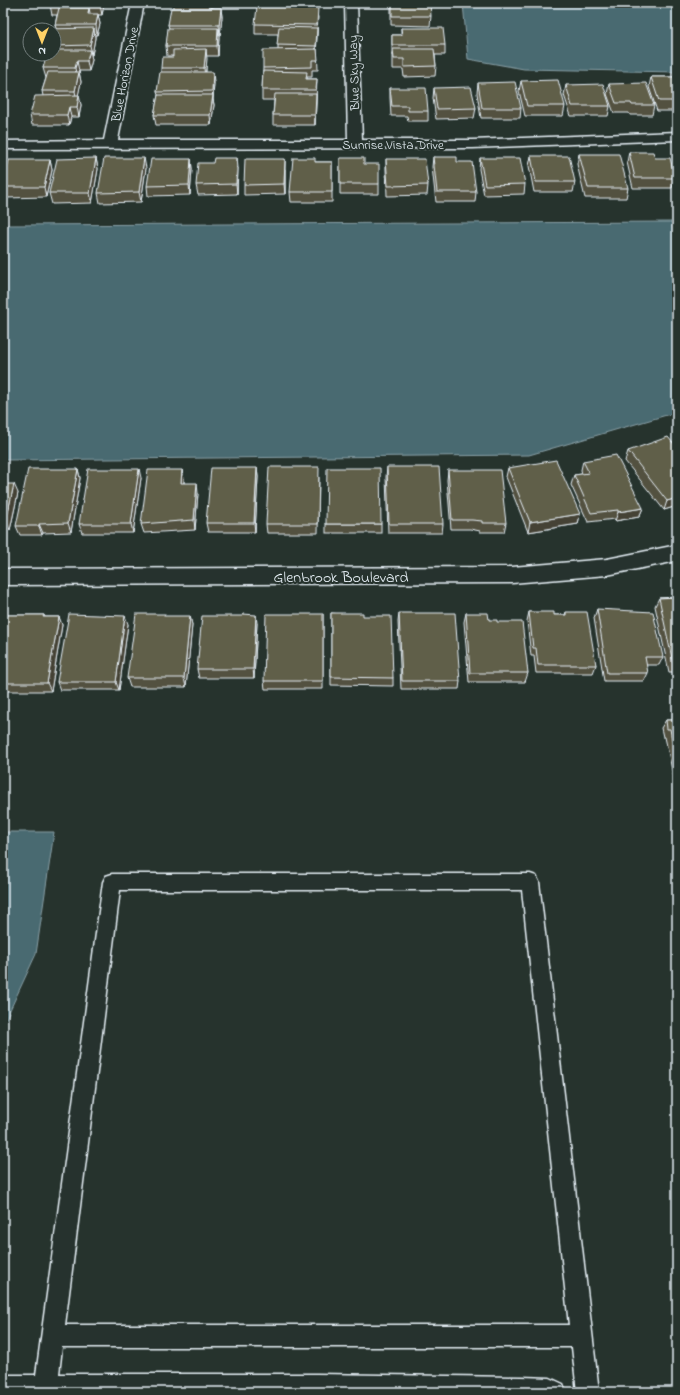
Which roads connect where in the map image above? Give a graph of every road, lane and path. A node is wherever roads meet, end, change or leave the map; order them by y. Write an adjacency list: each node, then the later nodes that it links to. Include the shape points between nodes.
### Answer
1 (138, 3): 6 (street, Blue Horizon Drive)
2 (351, 3): 4 (street, Blue Sky Way)
3 (677, 136): 4 (street, Sunrise Vista Drive, via 491,143)
4 (355, 144): 6 (street, Sunrise Vista Drive)
5 (3, 145): 6 (street, Sunrise Vista Drive)
6 (110, 145)
7 (677, 553): 8 (street, Glenbrook Boulevard, via 607,567 512,575)
8 (3, 577)
9 (52, 1336): 10 (lane); 10 (lane, via 112,882 530,882); 12 (lane)
10 (581, 1336): 15 (lane)
11 (3, 1386): 12 (lane)
12 (45, 1389): 13 (lane)
13 (317, 1389): 14 (lane, via 522,1388)
14 (555, 1392)
15 (588, 1392)

